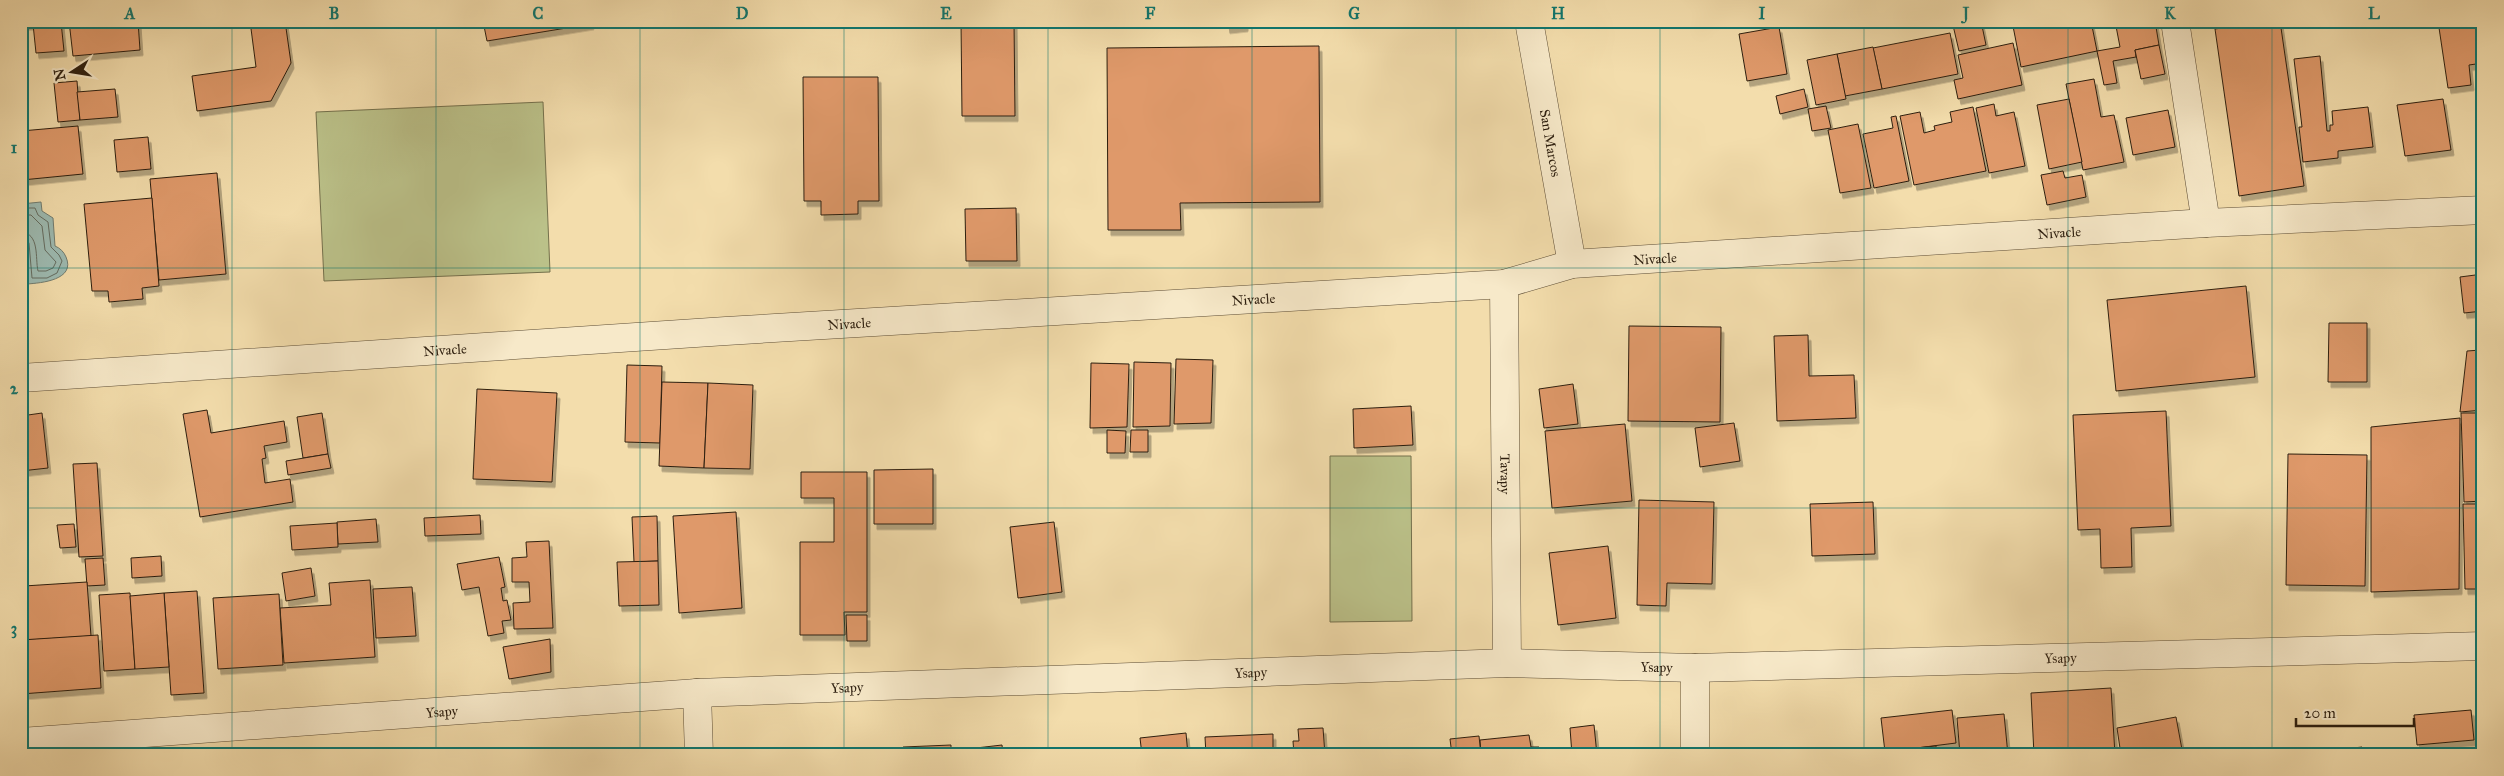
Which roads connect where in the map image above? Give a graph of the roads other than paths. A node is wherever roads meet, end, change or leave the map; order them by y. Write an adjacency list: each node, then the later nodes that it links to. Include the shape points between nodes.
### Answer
1 (1529, 21): 5 (street, San Marcos)
2 (2176, 21): 4 (street)
3 (2483, 210): 4 (street, Nivacle)
4 (2206, 223): 5 (street, Nivacle)
5 (1572, 264): 6 (street, Nivacle)
6 (1504, 284): 7 (street, Nivacle, via 706,332); 9 (street, Tavapy)
7 (21, 378)
8 (2483, 646): 10 (street, Ysapy)
9 (1507, 663): 10 (street, Ysapy); 11 (street, Ysapy)
10 (1695, 668): 14 (street)
11 (697, 693): 12 (street, Ysapy); 13 (street)
12 (21, 742)
13 (700, 755)
14 (1695, 755)

